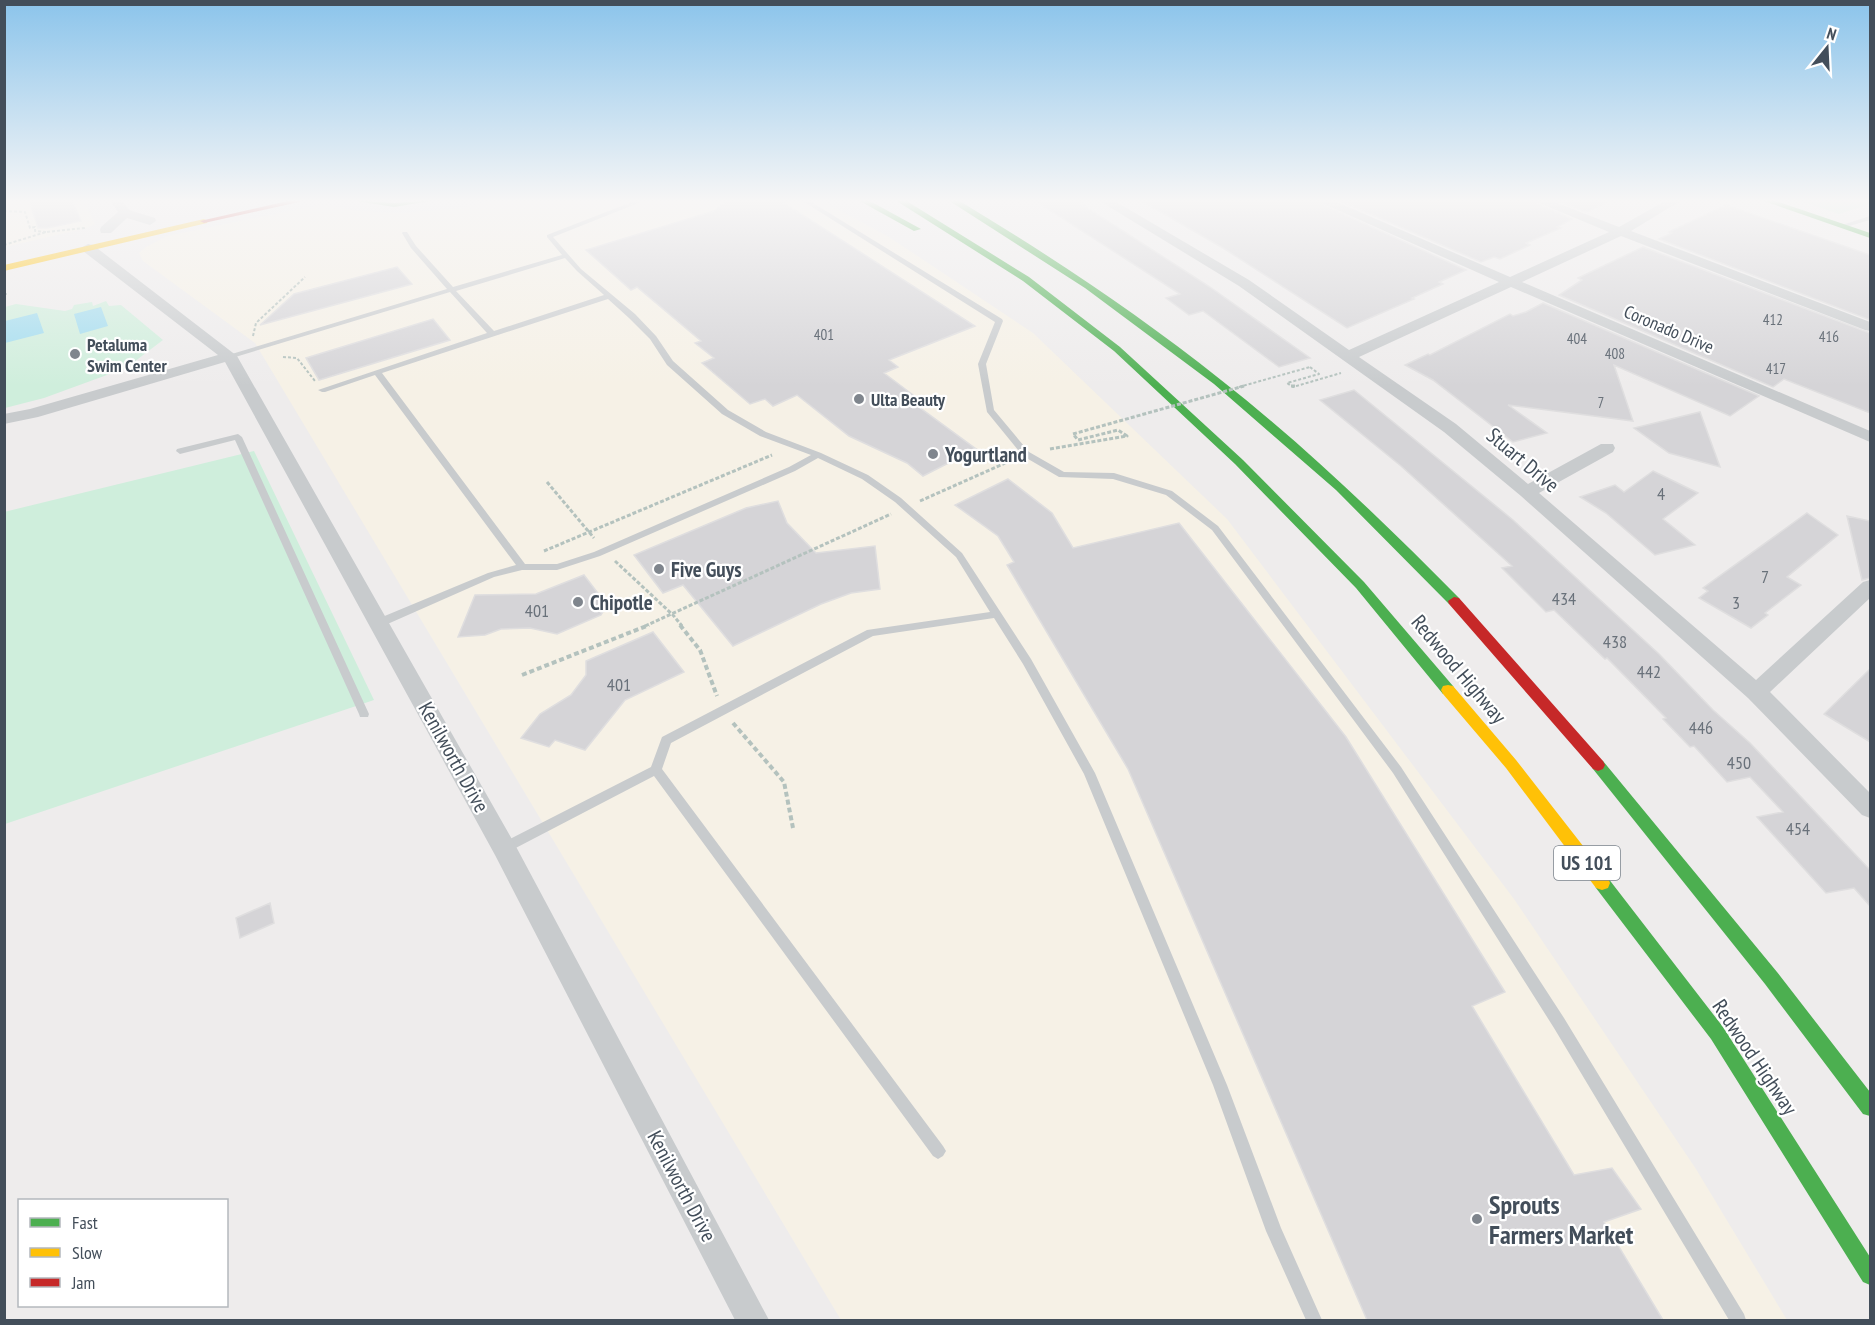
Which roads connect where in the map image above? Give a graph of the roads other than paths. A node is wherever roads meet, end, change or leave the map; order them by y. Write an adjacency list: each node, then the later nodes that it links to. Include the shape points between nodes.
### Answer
1 (30, 262): 14 (main road)
2 (106, 262): 20 (street, Kenilworth Drive)
3 (426, 262): 16 (lane)
4 (545, 262): 16 (lane)
5 (571, 262): 17 (lane)
6 (904, 262): 49 (lane, via 999,321 982,364 990,410 1026,454 1062,475 1114,476 1169,493 1215,528 1397,770 1559,1023)
7 (998, 262): 30 (main road, Redwood Highway / US 101, via 1117,349)
8 (1051, 262): 23 (main road, Redwood Highway)
9 (1075, 262): 23 (main road, via 1215,365)
10 (1208, 262): 21 (street, Stuart Drive, via 1244,283)
11 (1462, 262): 15 (street, Coronado Drive)
12 (1555, 262): 15 (street)
13 (1701, 262): 18 (street)
14 (4, 268)
15 (1510, 283): 21 (street); 29 (street, Coronado Drive)
16 (451, 290): 19 (lane); 20 (lane)
17 (609, 296): 19 (lane); 33 (lane, via 653,338 670,363 720,408 763,434)
18 (1870, 327)
19 (492, 334): 22 (lane)
20 (228, 356): 25 (street); 38 (street, Kenilworth Drive)
21 (1350, 363): 34 (street, Stuart Drive, via 1450,428)
22 (377, 372): 24 (lane); 35 (lane)
23 (1219, 383): 44 (main road, Redwood Highway, via 1314,463 1413,559 1575,735 1809,1023)
24 (322, 390)
25 (32, 414): 27 (street); 28 (street)
26 (1171, 417): 30 (main road)
27 (4, 419)
28 (4, 428)
29 (1870, 437)
30 (1220, 445): 46 (main road, Redwood Highway / US 101, via 1360,585 1511,764 1717,1033)
31 (1607, 448): 34 (street)
32 (180, 451): 40 (lane, via 238,437)
33 (818, 454): 35 (lane, via 604,551 557,567); 37 (lane, via 865,477 906,507 959,555)
34 (1527, 492): 39 (street, Stuart Drive)
35 (522, 567): 38 (lane, via 491,575)
36 (1870, 587): 39 (street)
37 (998, 614): 41 (lane, via 871,633 666,740); 48 (lane, via 1089,772 1220,1085 1274,1231)
38 (379, 623): 43 (street, Kenilworth Drive)
39 (1756, 692): 42 (street, Stuart Drive)
40 (364, 714)
41 (656, 770): 43 (lane); 45 (lane)
42 (1870, 808)
43 (504, 848): 47 (street, Kenilworth Drive)
44 (1870, 1107)
45 (938, 1151)
46 (1870, 1275)
47 (753, 1320)
48 (1314, 1320)
49 (1738, 1320)

